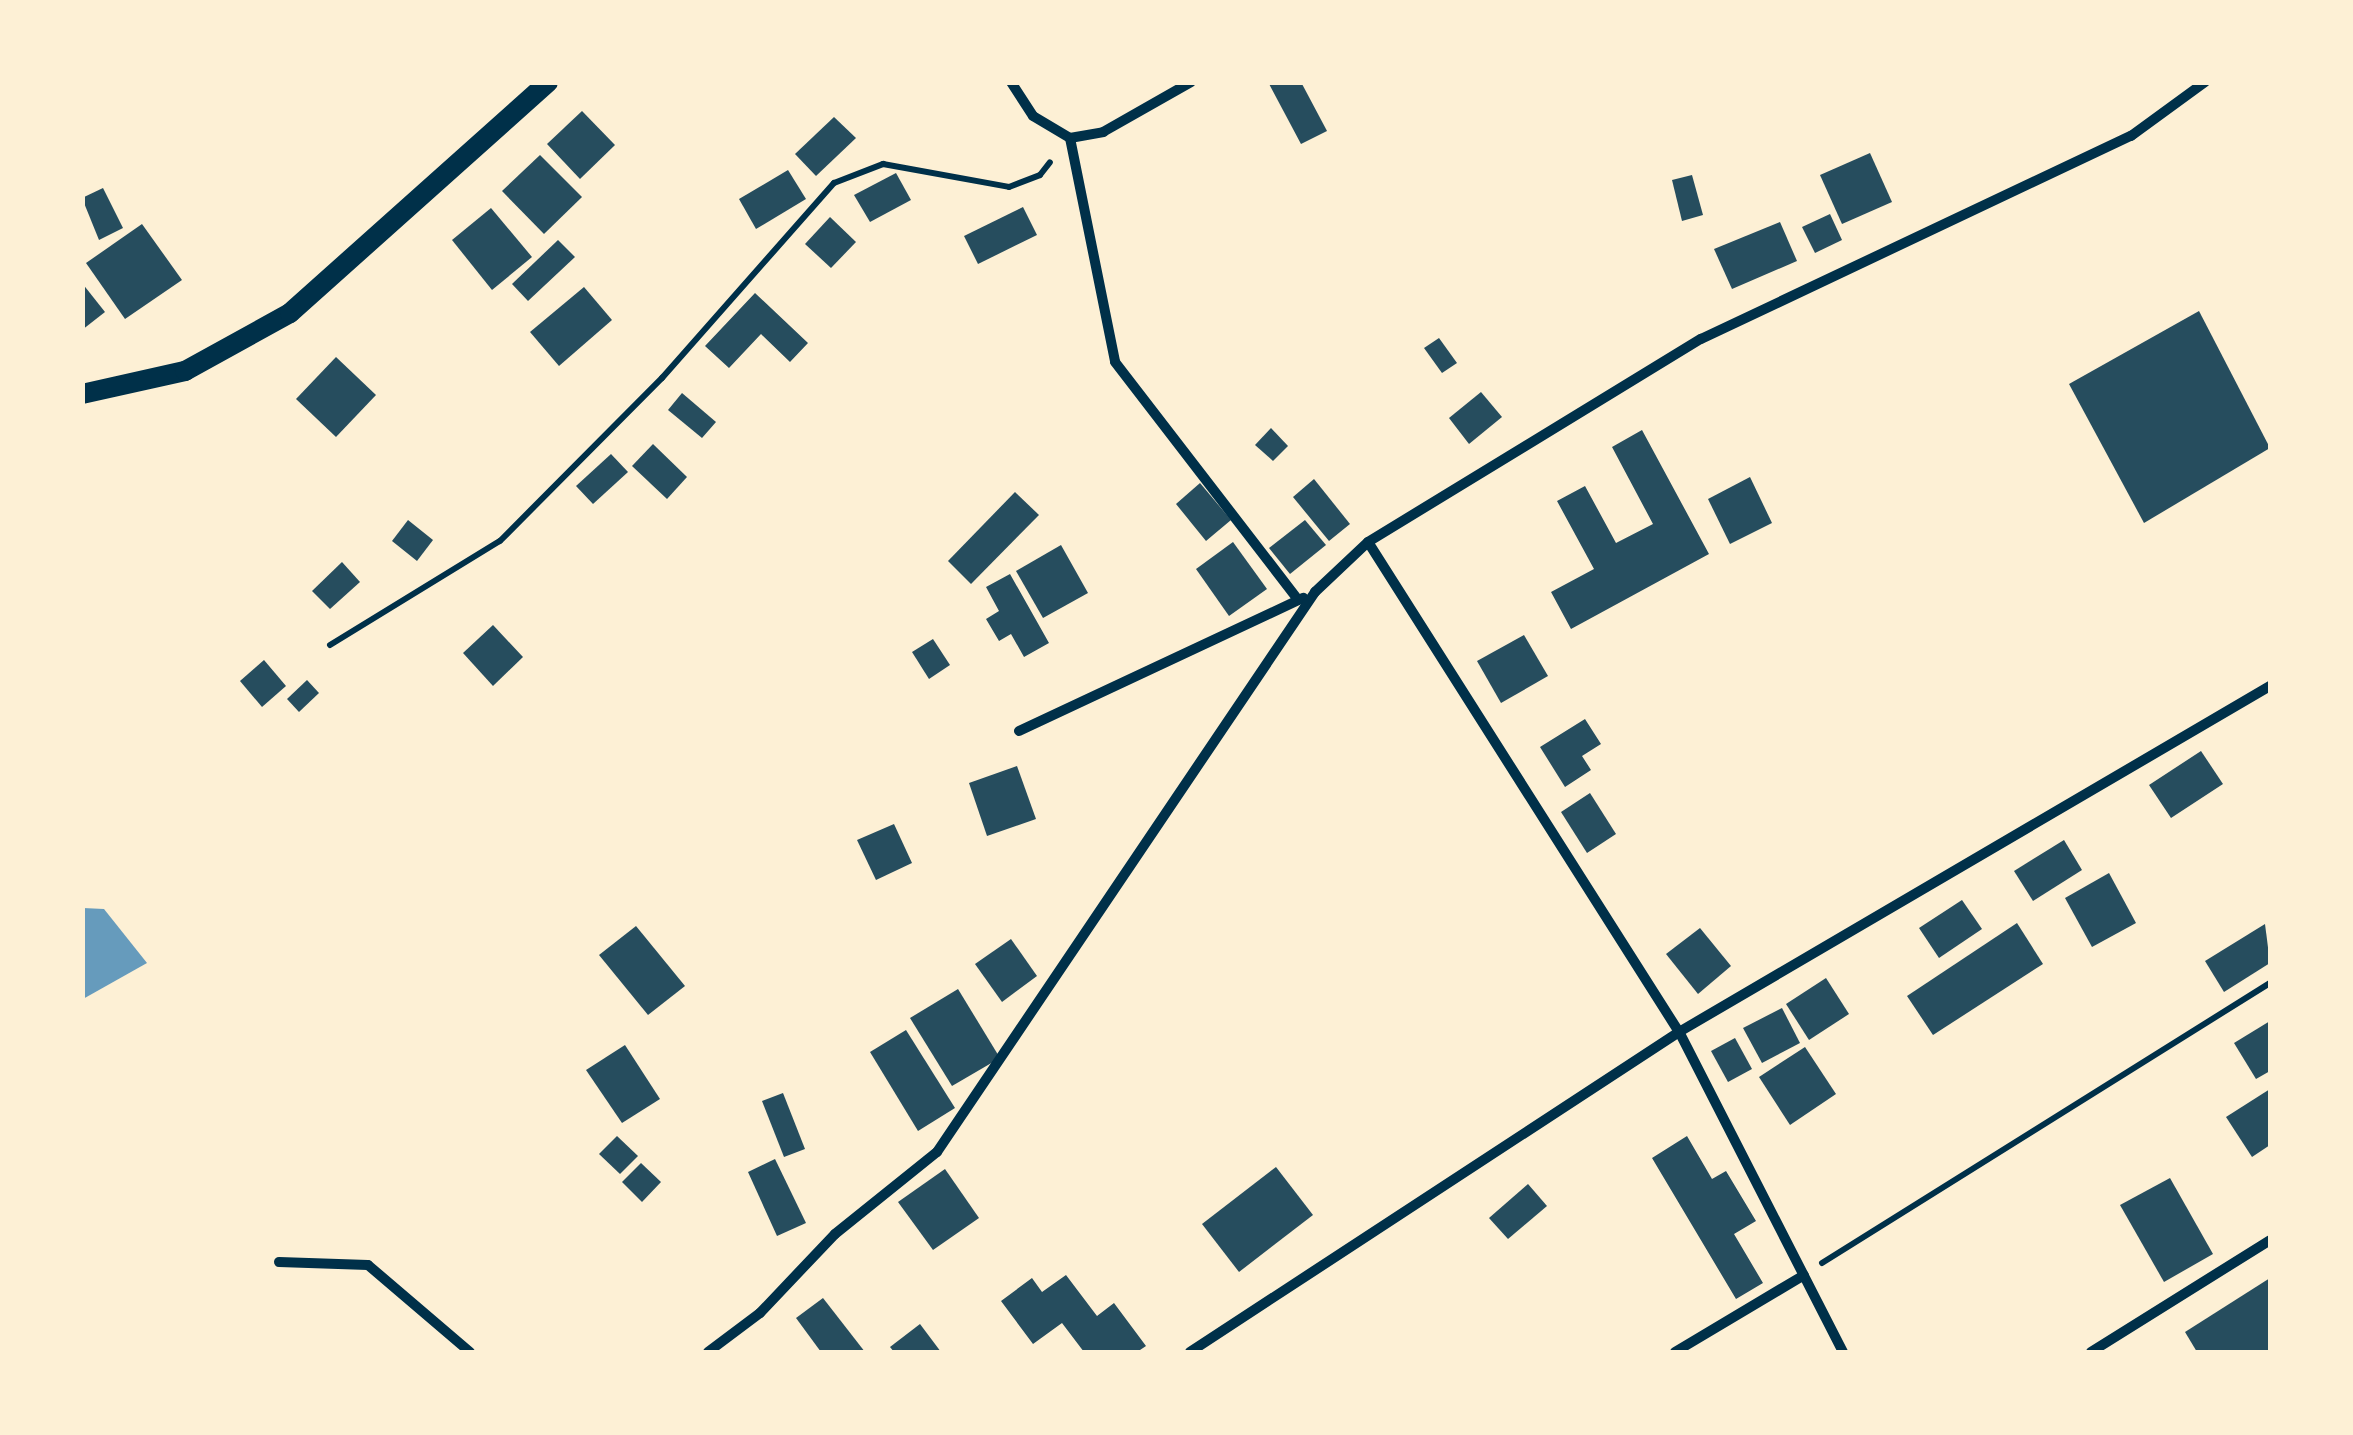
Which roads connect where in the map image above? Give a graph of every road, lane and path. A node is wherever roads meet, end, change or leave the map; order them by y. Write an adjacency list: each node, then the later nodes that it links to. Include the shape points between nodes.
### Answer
1 (548, 82): 6 (main road, via 290,313 184,371)
2 (1011, 82): 5 (street, via 1032,116)
3 (1190, 82): 5 (street, via 1102,132)
4 (2205, 82): 7 (street, via 2131,136 1701,339)
5 (1070, 138): 9 (street, via 1115,362); 10 (path, via 1040,175 1009,187 882,164 834,183 662,378 500,541)
6 (82, 394)
7 (1368, 542): 8 (street); 14 (street)
8 (1315, 592): 9 (street); 19 (street, via 937,1152 835,1234 760,1313)
9 (1298, 600): 12 (street)
10 (330, 645)
11 (2270, 686): 14 (street)
12 (1019, 731)
13 (2270, 983): 17 (path)
14 (1679, 1032): 17 (street); 20 (street)
15 (2270, 1240): 23 (street)
16 (278, 1262): 18 (street, via 368,1265)
17 (1804, 1275): 21 (street); 22 (street)
18 (470, 1352)
19 (708, 1352)
20 (1190, 1352)
21 (1675, 1352)
22 (1844, 1352)
23 (2091, 1352)

